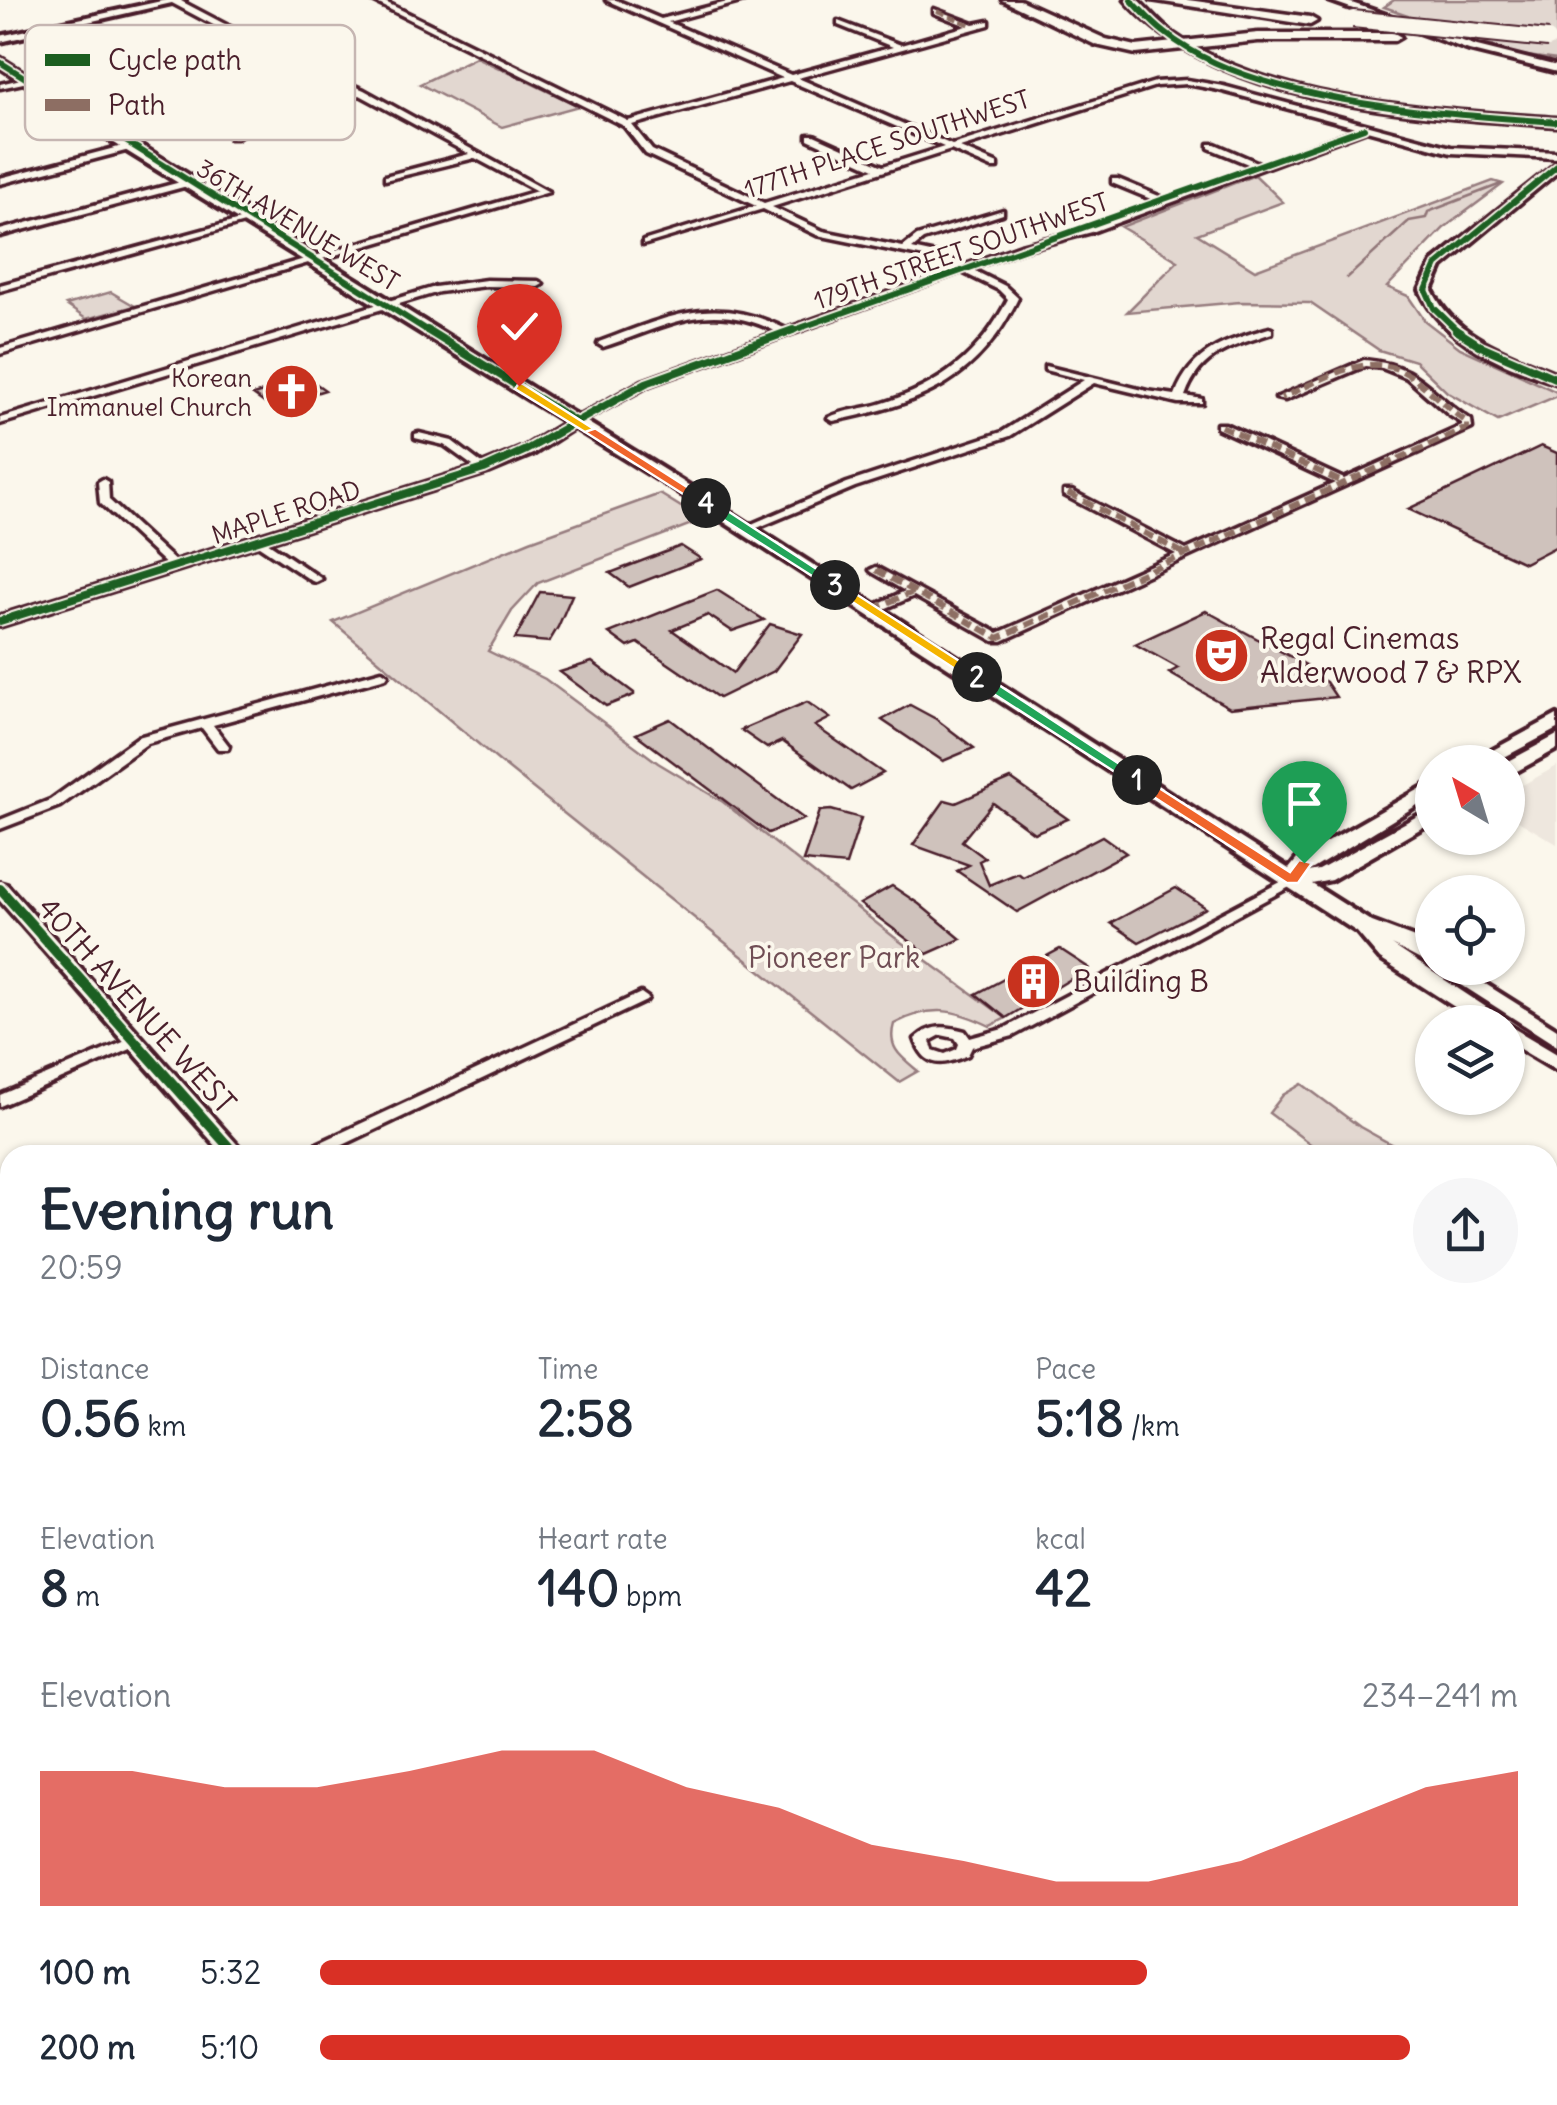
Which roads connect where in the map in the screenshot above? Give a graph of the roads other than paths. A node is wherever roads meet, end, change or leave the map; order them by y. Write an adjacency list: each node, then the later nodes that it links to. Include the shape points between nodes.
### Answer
1 (178, 0): 16 (street); 17 (street)
2 (375, 0): 35 (street)
3 (610, 0): 13 (street)
4 (744, 0): 13 (street)
5 (1009, 0): 24 (highway, via 1117,47)
6 (1131, 0): 24 (main road, via 1159,31)
7 (1158, 0): 19 (highway)
8 (1200, 0): 11 (highway)
9 (1333, 0): 26 (street)
10 (936, 11): 18 (street)
11 (1318, 15)
12 (1336, 17): 22 (highway, bridge)
13 (660, 22): 27 (street)
14 (841, 23): 23 (street)
15 (986, 23): 18 (street)
16 (71, 25)
17 (223, 25)
18 (973, 26): 23 (street)
19 (1390, 34): 22 (highway); 24 (highway, via 1258,36)
20 (25, 36): 21 (street)
21 (0, 42)
22 (1555, 43)
23 (898, 46): 27 (street)
24 (1185, 46): 33 (main road, via 1250,74 1334,96)
25 (0, 62): 28 (main road, 36TH AVENUE WEST)
26 (1557, 69)
27 (788, 78): 35 (street); 42 (street)
28 (25, 80): 29 (street)
29 (0, 86)
30 (355, 90): 31 (street)
31 (360, 92): 32 (street); 43 (street)
32 (355, 93)
33 (1518, 119): 34 (main road); 37 (main road)
34 (1557, 122)
35 (627, 124): 55 (street, via 648,152)
36 (1364, 128): 42 (street, 177TH PLACE SOUTHWEST, via 1204,84 1172,82); 44 (street, 177TH PLACE SOUTHWEST, via 1451,150); 46 (street, 179TH STREET SOUTHWEST)
37 (1557, 131)
38 (810, 137): 48 (street)
39 (119, 140): 41 (main road, 36TH AVENUE WEST)
40 (1212, 146): 46 (street)
41 (130, 147): 49 (street); 53 (main road, 36TH AVENUE WEST)
42 (949, 147): 45 (street); 48 (street, 177TH PLACE SOUTHWEST)
43 (475, 155): 50 (street); 61 (street, via 545,192)
44 (1556, 157): 71 (street, via 1437,266 1426,290 1430,305 1463,335)
45 (995, 166)
46 (1262, 167): 54 (street, 179TH STREET SOUTHWEST)
47 (0, 168): 49 (street)
48 (882, 168): 55 (street, 177TH PLACE SOUTHWEST)
49 (13, 177): 51 (street)
50 (388, 178)
51 (0, 181)
52 (1114, 181): 54 (street)
53 (188, 183): 57 (main road, 36TH AVENUE WEST); 58 (street)
54 (1164, 202): 62 (street, 179TH STREET SOUTHWEST)
55 (764, 207): 59 (street, 177TH PLACE SOUTHWEST); 60 (street, via 835,238)
56 (1000, 212): 60 (street, via 920,238)
57 (250, 220): 61 (main road, 36TH AVENUE WEST); 64 (street)
58 (0, 233)
59 (646, 243)
60 (906, 250): 62 (street)
61 (315, 259): 65 (main road, 36TH AVENUE WEST); 69 (street)
62 (964, 268): 67 (street, 179TH STREET SOUTHWEST); 76 (street, via 1013,298 992,341 956,376)
63 (538, 284): 65 (street, via 464,285)
64 (0, 288)
65 (387, 302): 77 (street); 78 (main road, 36TH AVENUE WEST)
66 (1269, 331): 74 (street, via 1206,354 1186,374)
67 (784, 332): 68 (street, via 739,312 705,312); 78 (street, 179TH STREET SOUTHWEST, via 646,383)
68 (603, 344)
69 (0, 351)
70 (1049, 368): 72 (street)
71 (1557, 379)
72 (1090, 381): 74 (street); 85 (street, via 1006,434 850,485)
73 (1281, 398): 83 (street, via 1364,363 1379,363 1411,374 1467,422 1467,428)
74 (1178, 400): 75 (street)
75 (1198, 401)
76 (833, 418)
77 (0, 422)
78 (576, 422): 81 (street, MAPLE ROAD); 85 (main road, 36TH AVENUE WEST)
79 (1221, 426): 83 (street)
80 (419, 436): 81 (street, via 448,443)
81 (484, 469): 86 (street, MAPLE ROAD)
82 (103, 482): 88 (street, via 104,501)
83 (1344, 483): 87 (street)
84 (1068, 493): 87 (street)
85 (746, 528): 92 (main road, 36TH AVENUE WEST)
86 (260, 542): 88 (street, MAPLE ROAD); 90 (street)
87 (1186, 554): 91 (street, via 998,638)
88 (175, 567): 93 (street, MAPLE ROAD)
89 (876, 570): 91 (street)
90 (316, 579)
91 (913, 592): 92 (street)
92 (873, 609): 106 (main road, 36TH AVENUE WEST)
93 (0, 621)
94 (382, 676): 96 (street)
95 (1557, 720): 99 (main road)
96 (204, 723): 100 (street); 104 (street, via 143,740 56,803)
97 (1557, 731): 101 (main road)
98 (1557, 741): 102 (main road)
99 (1521, 745)
100 (224, 746)
101 (1525, 749)
102 (1525, 752)
103 (1415, 798): 106 (main road, via 1304,863)
104 (0, 824)
105 (1415, 824): 106 (main road, via 1324,876)
106 (1292, 880): 108 (main road, 36TH AVENUE WEST); 116 (street, via 1008,1033)
107 (0, 889): 114 (street, 40TH AVENUE WEST)
108 (1365, 928): 109 (main road, 36TH AVENUE WEST); 112 (main road, 36TH AVENUE WEST, via 1388,954)
109 (1415, 947)
110 (1473, 985): 113 (main road)
111 (641, 998): 120 (street)
112 (1467, 1005)
113 (1557, 1039)
114 (135, 1042): 118 (street); 119 (street, 40TH AVENUE WEST)
115 (1525, 1043): 117 (main road)
116 (966, 1044)
117 (1557, 1064)
118 (0, 1101)
119 (227, 1145)
120 (329, 1145)

